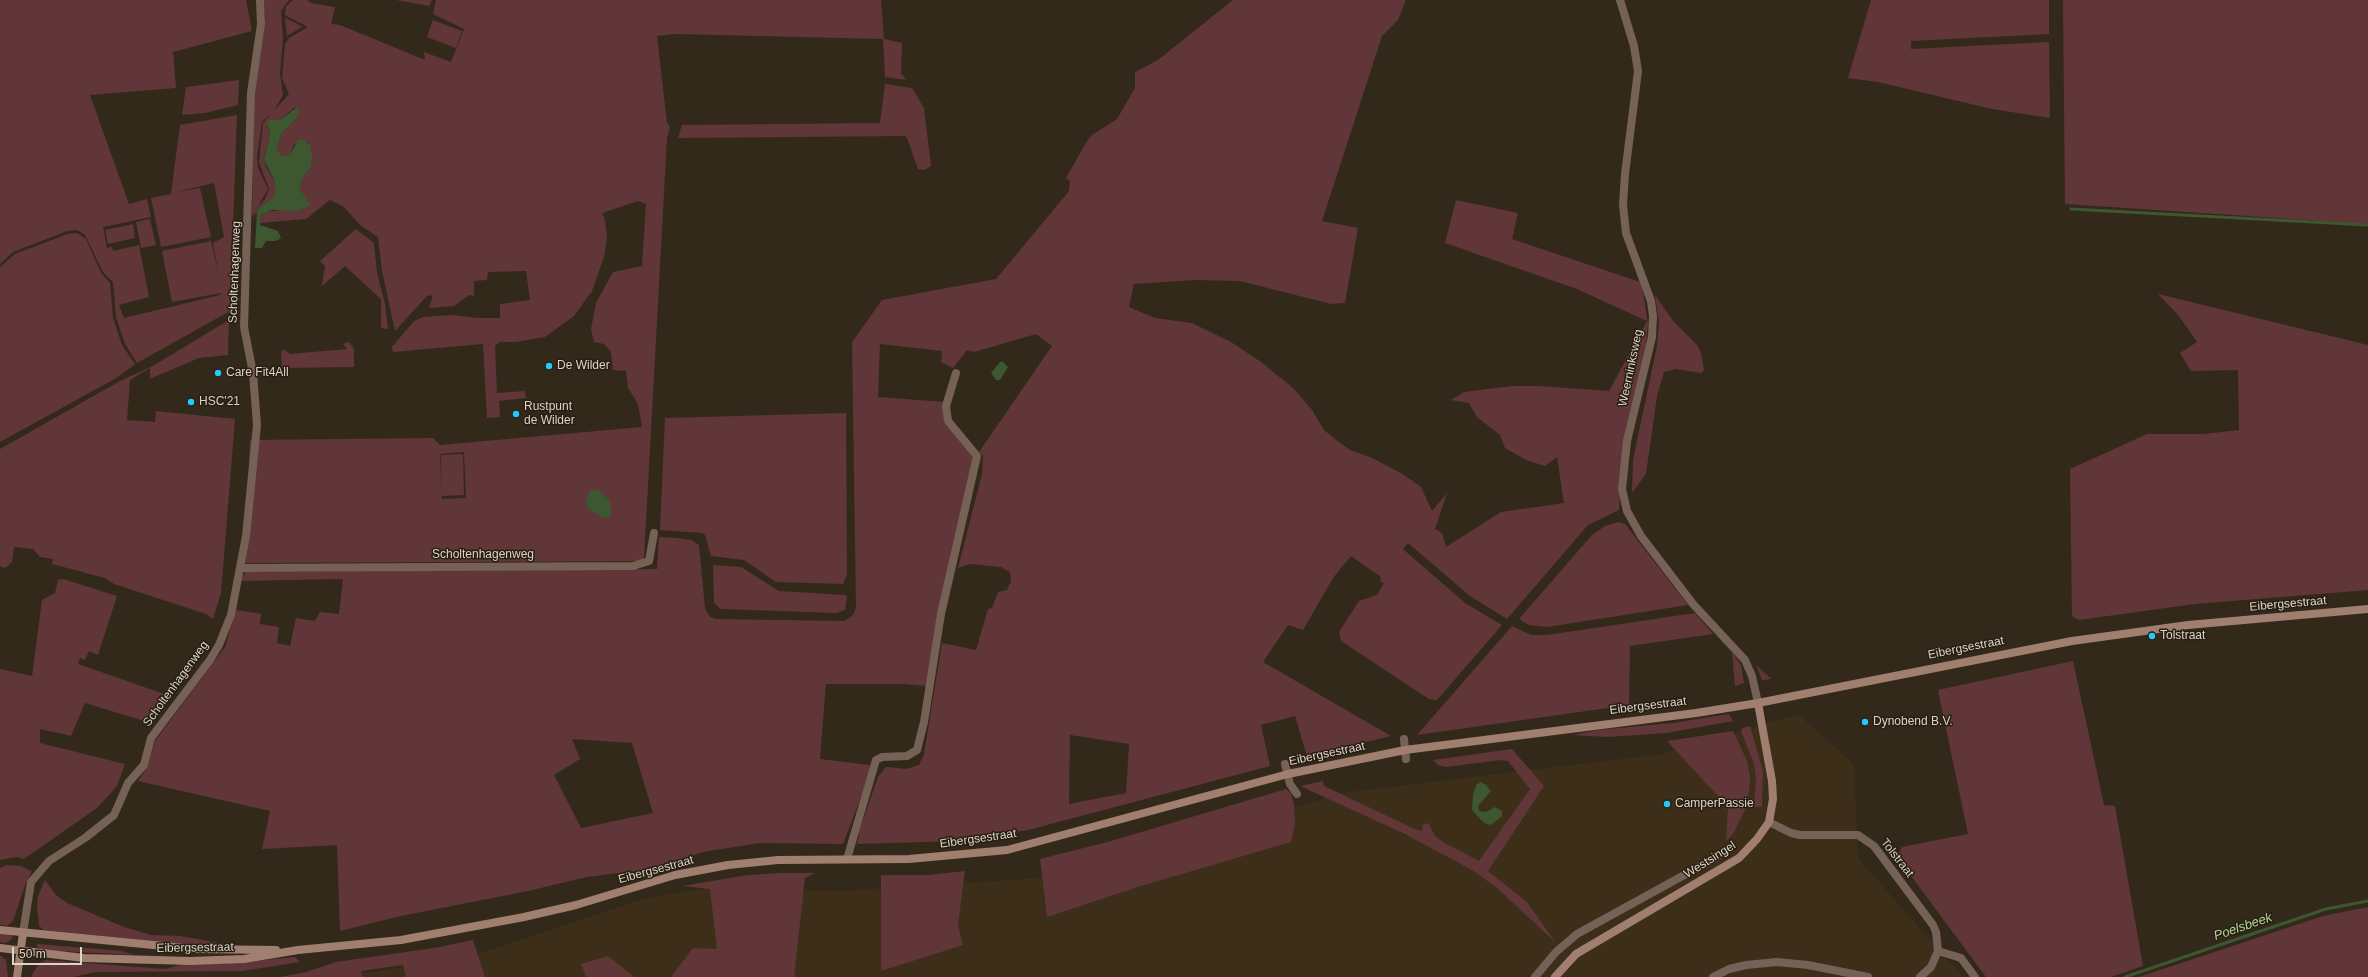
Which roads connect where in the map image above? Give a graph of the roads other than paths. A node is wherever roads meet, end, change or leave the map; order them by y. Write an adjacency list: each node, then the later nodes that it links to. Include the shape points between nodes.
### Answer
1 (260, 0): 5 (street, Scholtenhagenweg, via 261,24 251,93 244,327 253,373 257,425 246,536)
2 (1620, 0): 7 (street, Weerninksweg, via 1634,46 1638,71 1623,205 1626,233 1651,301 1653,316 1652,337 1627,441 1622,489 1627,511 1641,536 1693,604 1745,660 1752,676)
3 (956, 373): 16 (street, via 946,406 948,421 977,456 941,614 924,722 916,750 907,756 876,760)
4 (654, 533): 5 (street, Scholtenhagenweg, via 649,561 633,566)
5 (240, 568): 18 (street, Scholtenhagenweg, via 228,622 210,660 151,738 144,765 128,783 114,815 85,838 49,861 31,882)
6 (2368, 609): 7 (main road, Eibergsestraat, via 2188,625 2072,641)
7 (1758, 703): 9 (main road, Eibergsestraat); 14 (main road, Westsingel, via 1772,781 1773,799)
8 (1404, 739): 9 (street)
9 (1405, 750): 10 (street); 12 (main road, Eibergsestraat)
10 (1406, 759)
11 (1285, 764): 12 (street)
12 (1288, 774): 13 (street, via 1290,784); 16 (main road, Eibergsestraat, via 1007,850 908,859)
13 (1297, 794)
14 (1769, 822): 21 (street, Tolstraat, via 1800,835 1858,835 1874,846 1933,925); 25 (main road, Westsingel, via 1752,846 1739,858 1576,954)
15 (1717, 857): 24 (street, Westsingel, via 1577,934 1556,952)
16 (847, 859): 20 (main road, Eibergsestraat, via 778,860 728,865 675,875 576,905 467,929 401,940)
17 (0, 930): 18 (main road, Eibergsestraat)
18 (24, 933): 20 (main road, Eibergsestraat, via 194,949); 22 (main road)
19 (0, 948): 22 (main road, Eibergsestraat)
20 (298, 950): 22 (main road, Eibergsestraat, via 244,959 191,961 84,958)
21 (1938, 951): 28 (street, via 1931,967); 29 (street, via 1961,958)
22 (21, 952): 23 (main road)
23 (17, 977)
24 (1535, 977)
25 (1555, 977)
26 (1713, 977): 27 (street, via 1729,969 1746,965 1777,962 1808,965)
27 (1868, 977)
28 (1920, 977)
29 (1975, 977)

